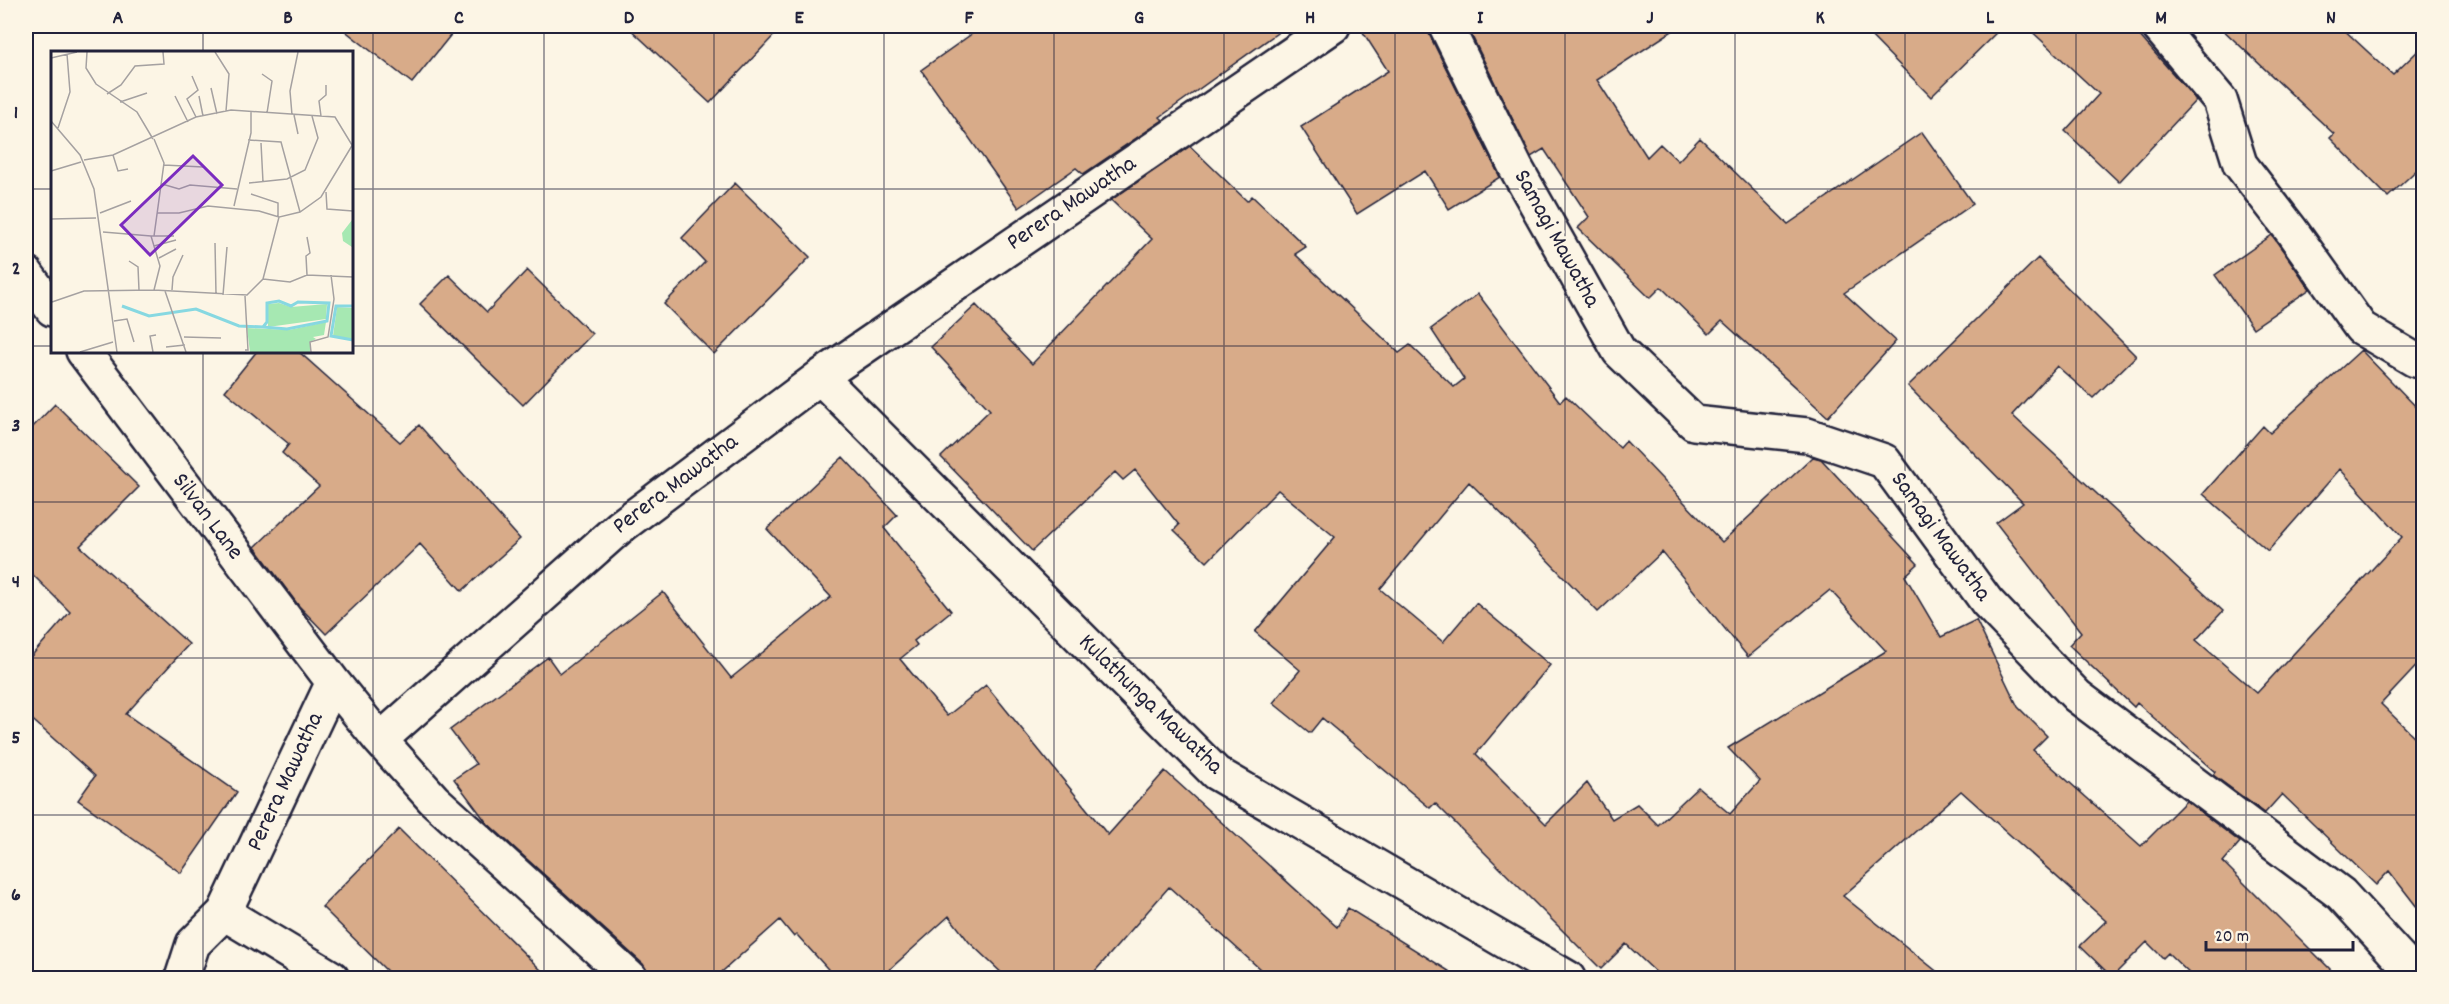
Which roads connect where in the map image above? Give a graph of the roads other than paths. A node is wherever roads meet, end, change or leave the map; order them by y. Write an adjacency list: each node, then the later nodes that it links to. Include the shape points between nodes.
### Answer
1 (1333, 26): 8 (street, Perera Mawatha)
2 (1446, 26): 16 (street, Samagi Mawatha, via 1516,168 1618,351 1694,423 1808,435 1884,461 1987,602 2077,696 2341,894)
3 (2158, 26): 7 (street, via 2220,100 2240,164 2361,328)
4 (26, 273): 5 (street)
5 (51, 308)
6 (84, 352): 9 (street, Silvan Lane)
7 (2415, 360)
8 (820, 376): 10 (street, Perera Mawatha, via 620,527); 15 (street, Kulathunga Mawatha, via 1216,773)
9 (333, 682): 10 (street, Perera Mawatha); 11 (street, Perera Mawatha)
10 (380, 740): 14 (street, via 434,800)
11 (224, 913): 12 (street, Perera Mawatha, via 193,944); 13 (street)
12 (182, 978)
13 (332, 978)
14 (630, 978)
15 (1568, 978)
16 (2418, 978)

